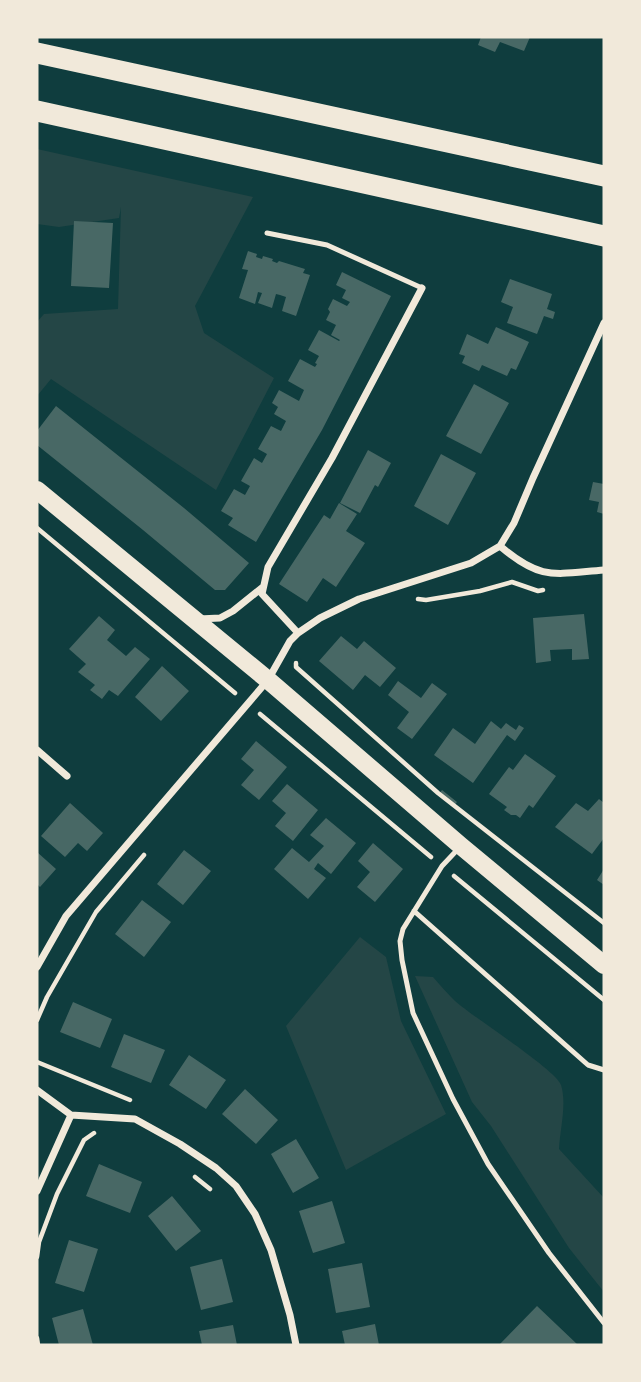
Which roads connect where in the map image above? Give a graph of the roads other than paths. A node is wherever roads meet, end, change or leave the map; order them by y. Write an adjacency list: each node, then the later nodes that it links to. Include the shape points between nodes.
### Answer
1 (37, 53): 3 (highway)
2 (37, 111): 5 (highway)
3 (604, 176)
4 (267, 233): 6 (lane, via 327,246)
5 (604, 236)
6 (422, 288): 11 (street, via 268,567)
7 (604, 323): 9 (street)
8 (37, 489): 12 (main road)
9 (500, 546): 10 (street, via 534,570 552,574); 13 (street, via 471,563 359,599)
10 (604, 570)
11 (263, 587): 12 (street, via 220,618); 13 (street, via 262,594)
12 (195, 619): 14 (main road)
13 (298, 633): 14 (street)
14 (268, 680): 17 (main road); 20 (street, via 66,916)
15 (37, 750): 16 (street)
16 (67, 776)
17 (461, 846): 18 (lane, via 442,866); 19 (main road)
18 (414, 911): 21 (lane, via 588,1065); 25 (lane, via 400,941 413,1013 488,1164)
19 (604, 965)
20 (37, 967)
21 (604, 1070)
22 (37, 1090): 23 (street)
23 (71, 1115): 24 (street); 26 (street, via 135,1119 180,1144 236,1186 271,1251)
24 (37, 1191)
25 (604, 1323)
26 (296, 1345)

